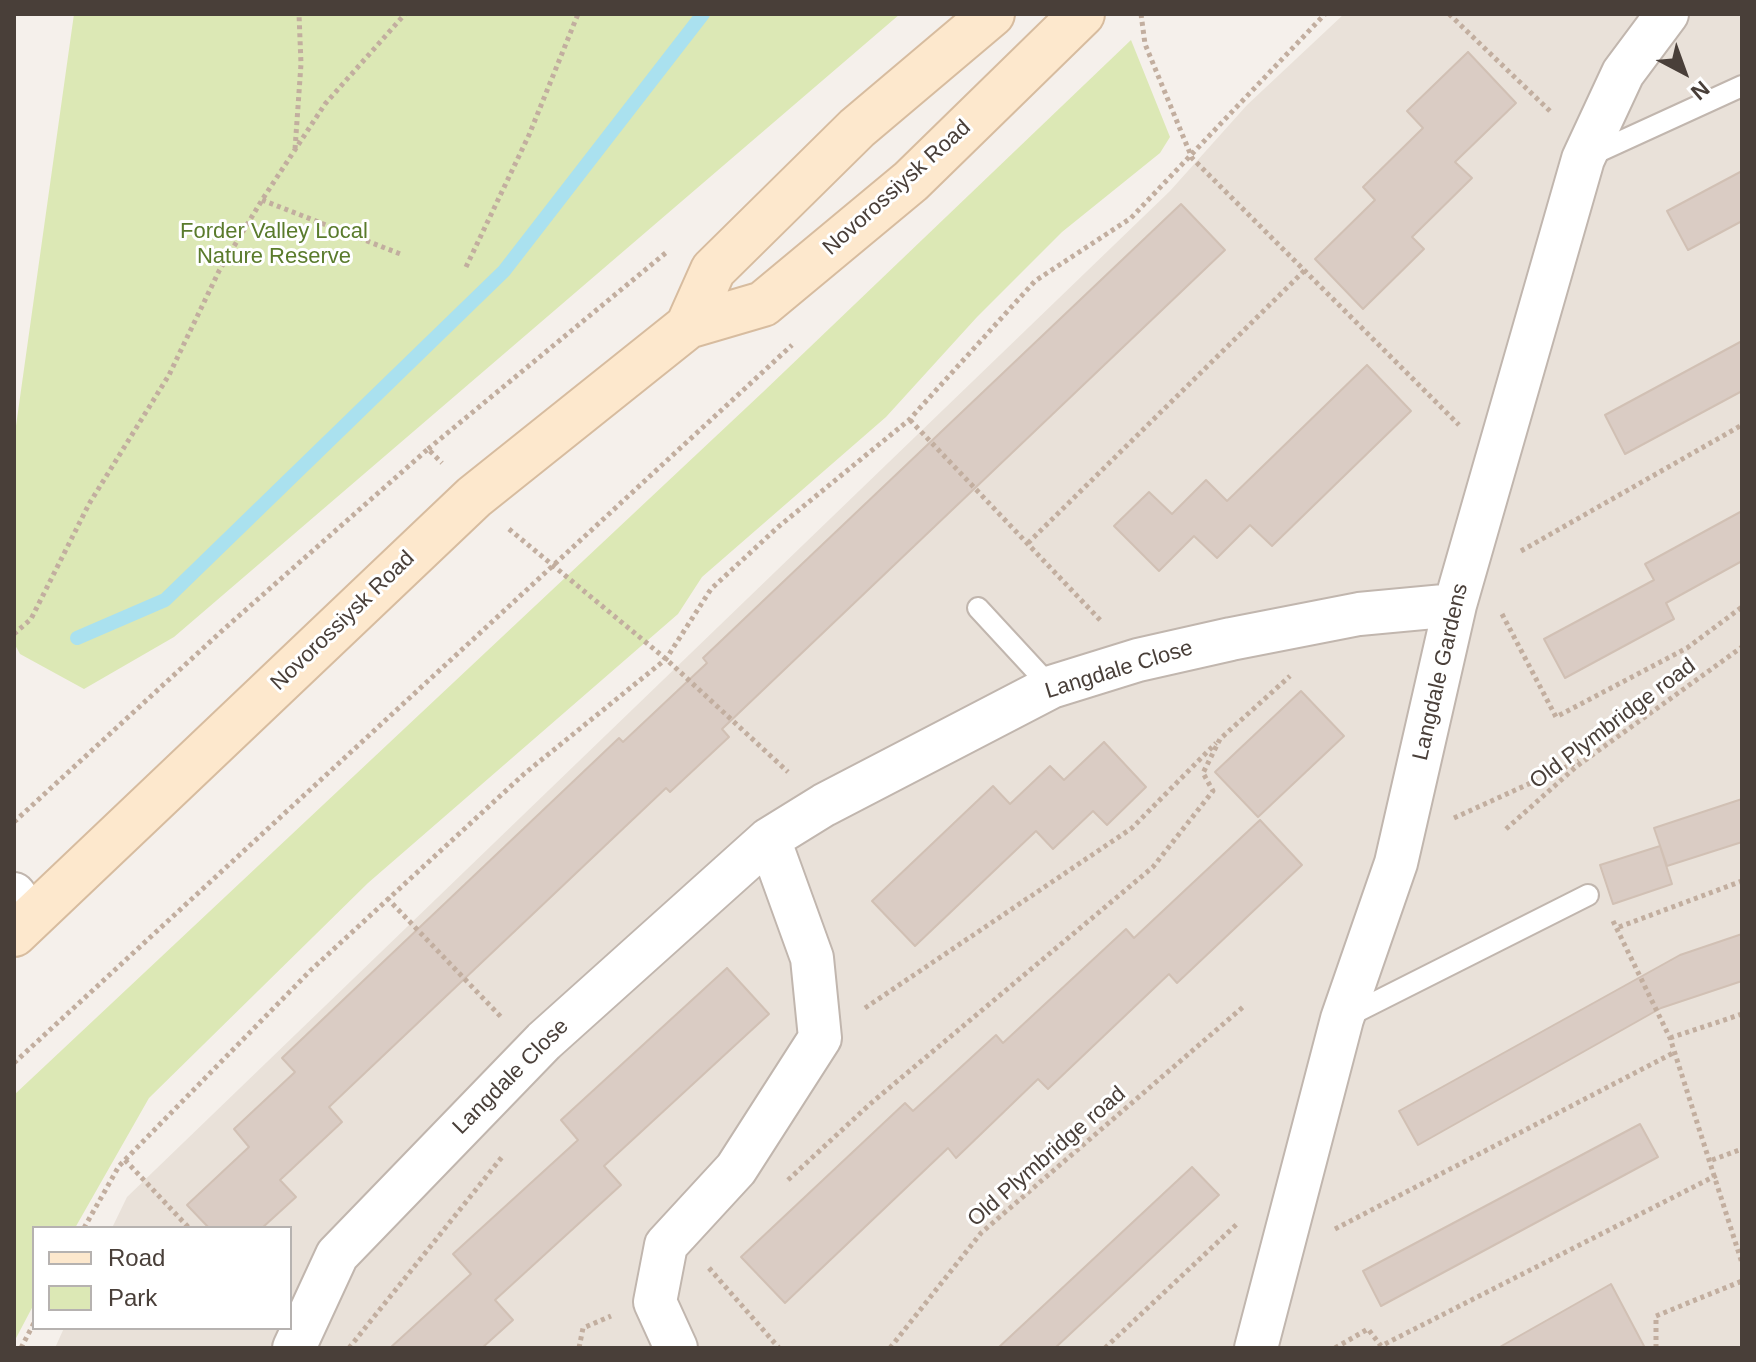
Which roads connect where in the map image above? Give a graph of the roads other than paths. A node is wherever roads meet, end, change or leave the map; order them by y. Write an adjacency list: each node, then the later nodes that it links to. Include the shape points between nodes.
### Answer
1 (992, 14): 6 (main road, Novorossiysk Road, via 857,128 713,270)
2 (1082, 14): 6 (main road, Novorossiysk Road, via 911,181 763,304)
3 (1667, 14): 5 (street, Langdale Gardens, via 1623,73)
4 (1742, 86): 5 (lane)
5 (1585, 153): 7 (street, Langdale Gardens)
6 (688, 326): 12 (main road, Novorossiysk Road, via 474,497)
7 (1465, 589): 9 (street, Langdale Close, via 1138,660); 13 (street, Langdale Gardens, via 1401,842)
8 (978, 608): 9 (lane)
9 (1051, 687): 10 (street, Langdale Close)
10 (769, 839): 14 (street, Langdale Close, via 534,1052 337,1255); 15 (street, via 812,958 820,1038 736,1169 666,1245 655,1302)
11 (1588, 895): 13 (lane)
12 (20, 915)
13 (1342, 1019): 16 (street, Langdale Gardens)
14 (294, 1348)
15 (676, 1348)
16 (1256, 1348)

